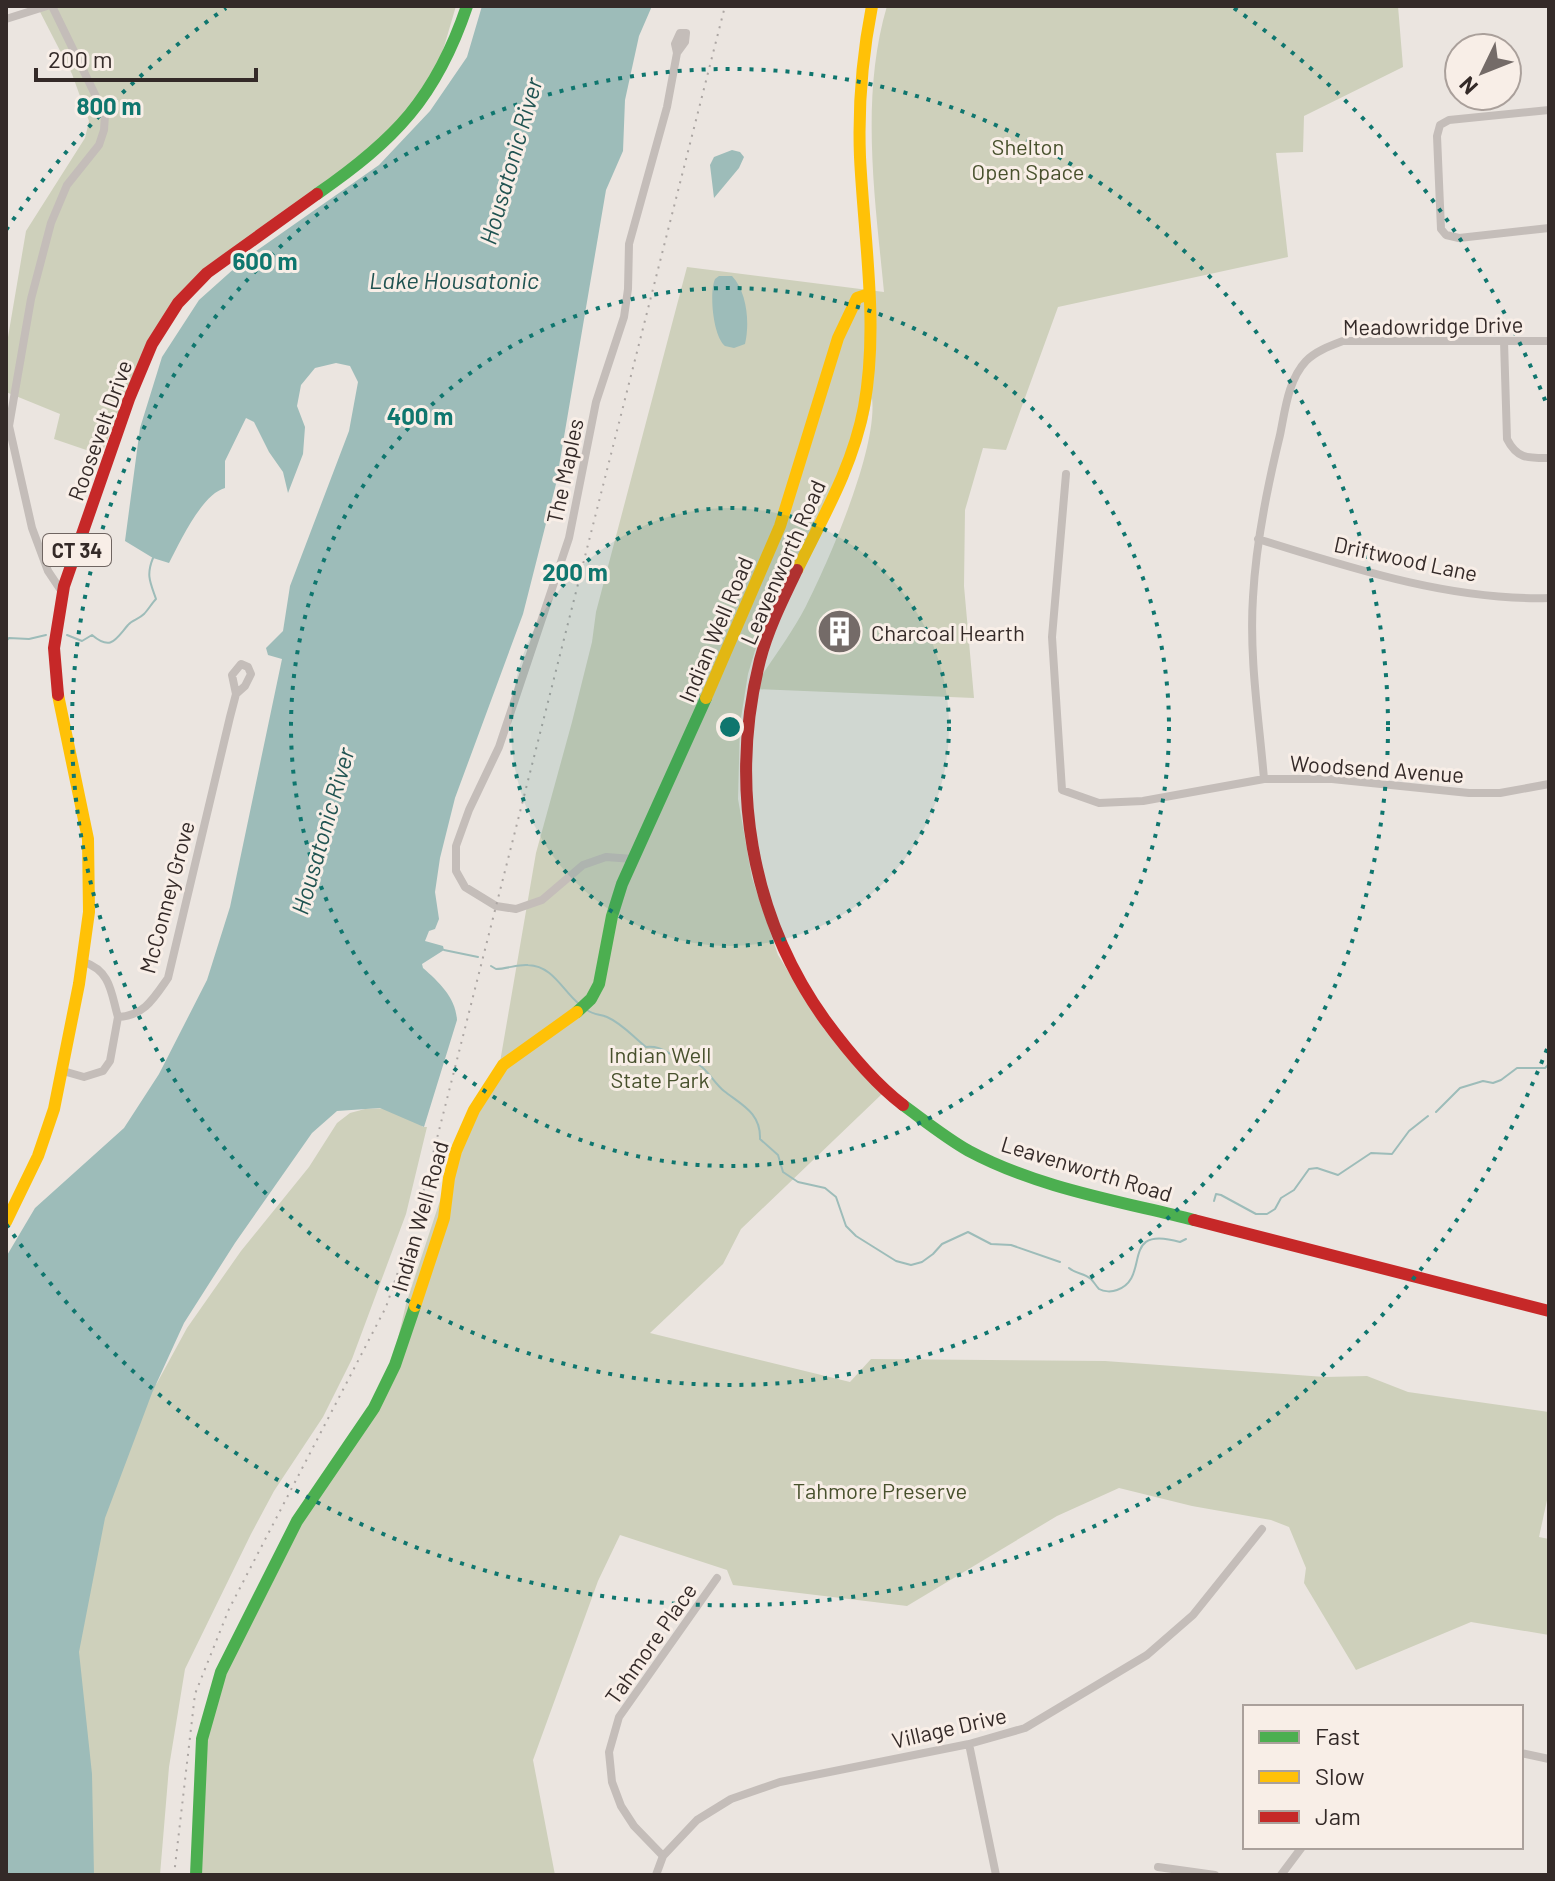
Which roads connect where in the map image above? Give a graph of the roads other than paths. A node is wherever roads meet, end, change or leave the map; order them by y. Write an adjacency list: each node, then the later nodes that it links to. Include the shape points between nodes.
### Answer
1 (49, 6): 4 (street); 14 (street, via 105,115 99,145 67,185 51,223 31,299 9,426 32,528)
2 (467, 6): 14 (main road, Roosevelt Drive / CT 34, via 446,67 391,136 207,273 178,303 140,370)
3 (872, 6): 8 (main road, Leavenworth Road, via 858,124)
4 (6, 19)
5 (677, 53): 19 (street, The Maples, via 629,244 624,317 596,402 569,538 499,747 456,846 456,871 465,887 496,906 516,909 542,900 583,865 606,857)
6 (1549, 110): 7 (street, via 1449,120 1440,125 1437,136 1441,229 1446,235)
7 (1549, 228)
8 (869, 294): 19 (main road, Indian Well Road, via 857,298 838,338 764,568); 24 (main road, Leavenworth Road, via 868,381 858,434 772,622 754,686 743,762 749,836 767,911 815,1008 872,1079 955,1143 995,1163 1110,1199)
9 (1504, 341): 10 (street, Meadowridge Drive); 11 (street, via 1507,439 1524,458); 13 (street, Meadowridge Drive, via 1343,341 1306,362 1290,390)
10 (1549, 341)
11 (1549, 458)
12 (1066, 474): 17 (street, Woodsend Avenue, via 1052,637 1062,790 1099,803 1128,802)
13 (1258, 539): 15 (street, Driftwood Lane, via 1337,564 1456,591); 17 (street, via 1253,659)
14 (62, 592): 20 (main road, Roosevelt Drive / CT 34, via 55,668 91,873)
15 (1549, 598)
16 (236, 694): 21 (street, McConney Grove, via 168,978 151,1003 133,1016)
17 (1264, 779): 18 (street, Woodsend Avenue, via 1332,779 1469,793)
18 (1549, 784)
19 (633, 859): 33 (main road, Indian Well Road, via 612,916 599,984 586,1005 503,1065 474,1110 456,1151 440,1231 385,1386 303,1510 221,1672 202,1739)
20 (84, 962): 21 (street, McConney Grove, via 104,973); 22 (main road, Roosevelt Drive / CT 34)
21 (118, 1017): 22 (street, via 110,1061 103,1071 84,1077)
22 (63, 1071): 23 (main road, Roosevelt Drive / CT 34, via 47,1132)
23 (6, 1222)
24 (1549, 1311)
25 (1262, 1529): 27 (street, Village Drive, via 1193,1615 1147,1655 1025,1728)
26 (717, 1578): 31 (street, Tahmore Place, via 619,1717 609,1752 621,1806)
27 (969, 1744): 31 (street, Village Drive, via 755,1790 697,1820); 35 (street)
28 (1523, 1753): 29 (street)
29 (1549, 1759)
30 (1300, 1849): 37 (street)
31 (663, 1856): 34 (street, Village Drive)
32 (1158, 1867): 36 (street)
33 (196, 1875)
34 (656, 1875)
35 (996, 1875)
36 (1215, 1875)
37 (1281, 1875)

